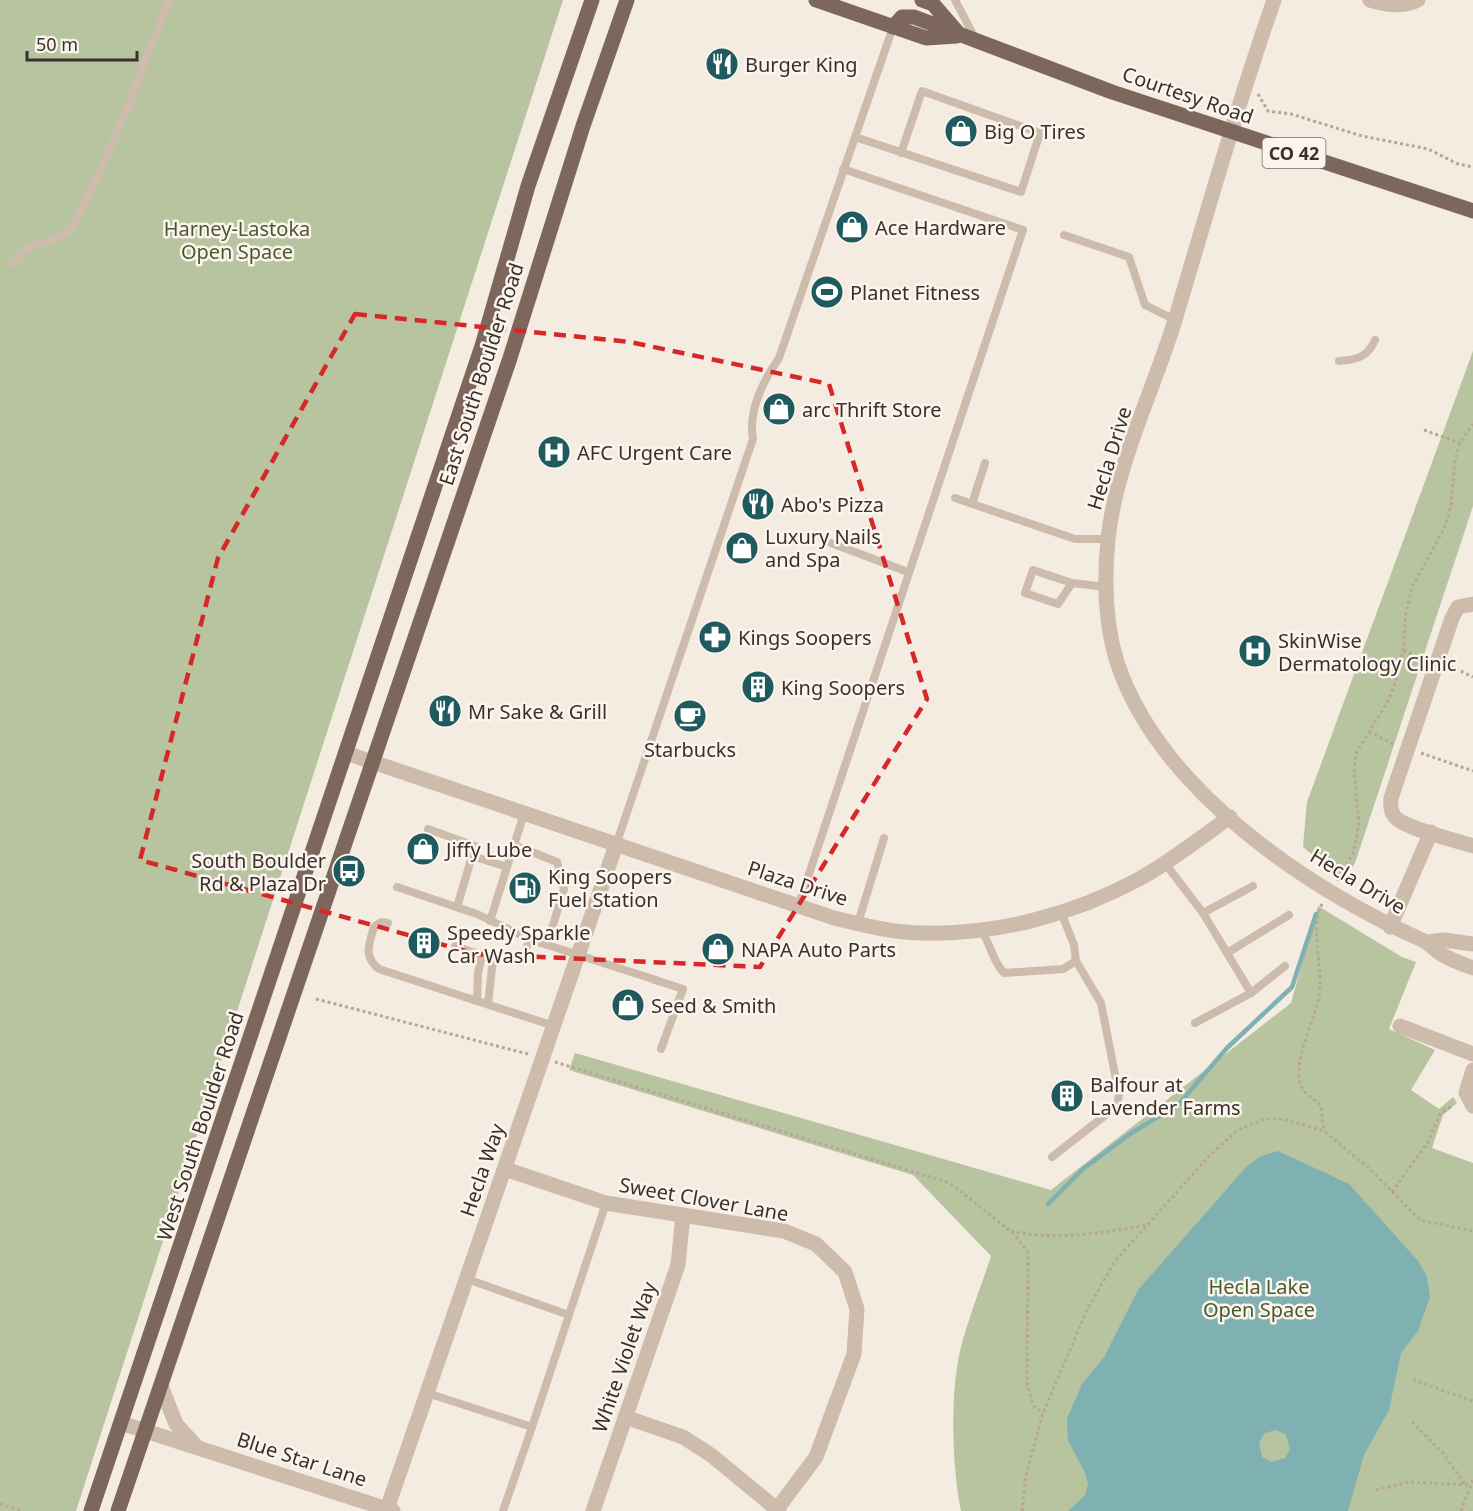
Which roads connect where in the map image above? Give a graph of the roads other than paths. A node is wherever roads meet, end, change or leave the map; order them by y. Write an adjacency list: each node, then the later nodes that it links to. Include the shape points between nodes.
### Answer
1 (169, 0): 19 (lane, via 119,129 74,226 63,238 20,252)
2 (592, 0): 32 (main road, East South Boulder Road, via 528,186 482,346)
3 (627, 0): 33 (main road, East South Boulder Road)
4 (816, 0): 10 (main road)
5 (922, 0): 11 (main road, Courtesy Road / CO 42, via 933,4)
6 (955, 0): 12 (lane)
7 (1274, 0): 13 (street, Hecla Drive)
8 (1370, 0): 9 (street, via 1393,5)
9 (1418, 0)
10 (893, 27): 11 (main road, via 902,17 914,17); 14 (lane)
11 (960, 35): 12 (main road, Courtesy Road / CO 42)
12 (977, 42): 13 (main road, Courtesy Road / CO 42)
13 (1231, 133): 17 (main road, Courtesy Road / CO 42); 20 (street, Hecla Drive)
14 (855, 137): 15 (lane); 16 (lane)
15 (900, 153): 15 (lane, via 922,91 1040,133 1021,192)
16 (843, 169): 28 (lane, via 1023,230); 40 (lane, via 779,358 767,375 750,423 753,439)
17 (1473, 211)
18 (1064, 235): 20 (lane, via 1129,258 1145,305)
19 (11, 264)
20 (1175, 320): 26 (street, Hecla Drive, via 1116,496)
21 (1375, 340): 22 (lane, via 1367,354)
22 (1339, 361)
23 (985, 463): 25 (lane)
24 (955, 498): 25 (lane)
25 (972, 504): 26 (lane, via 1076,539)
26 (1108, 539): 30 (street, Hecla Drive)
27 (831, 543): 28 (lane)
28 (908, 572): 48 (lane)
29 (1072, 583): 29 (lane, via 1033,570 1025,593 1058,604); 30 (lane)
30 (1107, 587): 35 (street, Hecla Drive, via 1107,615 1117,661 1137,707 1192,783)
31 (1473, 604): 37 (street, via 1458,607 1390,798 1397,819)
32 (346, 753): 33 (street, Plaza Drive); 88 (main road, West South Boulder Road)
33 (371, 761): 34 (street, Plaza Drive); 85 (main road)
34 (524, 814): 39 (lane); 40 (street, Plaza Drive)
35 (1230, 817): 43 (street, Plaza Drive); 55 (street, Hecla Drive, via 1280,858)
36 (428, 829): 42 (lane, via 475,846)
37 (1431, 832): 41 (street); 55 (street)
38 (884, 838): 54 (lane)
39 (514, 845): 44 (lane); 60 (lane, via 557,862 561,874 564,889)
40 (616, 845): 48 (street, Plaza Drive); 64 (street, Hecla Way)
41 (1473, 846)
42 (472, 856): 44 (lane); 47 (lane)
43 (1163, 862): 49 (street, Plaza Drive, via 1094,901); 50 (lane)
44 (507, 867): 52 (lane)
45 (1253, 886): 50 (lane)
46 (397, 887): 47 (lane)
47 (457, 907): 52 (lane)
48 (798, 907): 54 (street, Plaza Drive)
49 (1061, 912): 56 (street, Plaza Drive); 66 (lane)
50 (1203, 913): 63 (lane)
51 (1289, 915): 63 (lane)
52 (490, 921): 57 (lane)
53 (388, 924): 70 (lane, via 381,922 374,927 367,953 371,963)
54 (858, 924): 56 (street, Plaza Drive, via 924,933)
55 (1390, 927): 58 (street, Hecla Drive)
56 (981, 930): 66 (lane, via 990,944 995,965 1004,973 1063,969)
57 (529, 939): 60 (lane); 62 (lane)
58 (1426, 942): 59 (street, Hecla Drive); 68 (street, Hecla Drive, via 1441,954)
59 (1473, 944)
60 (547, 945): 64 (lane)
61 (455, 946): 65 (lane)
62 (525, 953)
63 (1227, 953): 69 (lane)
64 (578, 955): 73 (street, Hecla Way); 75 (lane, via 682,989)
65 (482, 956): 70 (lane); 71 (lane, via 493,959)
66 (1076, 961): 79 (lane, via 1101,1003 1119,1095 1117,1106)
67 (1285, 966): 69 (lane)
68 (1473, 968)
69 (1251, 993): 72 (lane)
70 (477, 1001): 71 (lane)
71 (488, 1005): 73 (lane)
72 (1195, 1023)
73 (554, 1026): 80 (street, Hecla Way)
74 (1400, 1026): 76 (street)
75 (661, 1049)
76 (1473, 1054)
77 (1473, 1070): 78 (street, via 1466,1093)
78 (1473, 1106)
79 (1052, 1157)
80 (505, 1169): 81 (street, Sweet Clover Lane); 83 (street, Hecla Way)
81 (606, 1203): 82 (street, Sweet Clover Lane); 84 (lane)
82 (683, 1215): 87 (street, White Violet Way, via 678,1265); 93 (street, Sweet Clover Lane, via 784,1231 816,1244 845,1272 857,1310 854,1354 816,1457)
83 (467, 1279): 84 (lane); 86 (street, Hecla Way)
84 (569, 1315): 89 (lane)
85 (160, 1386): 90 (main road); 91 (street, via 176,1424)
86 (428, 1393): 89 (lane); 92 (street, Hecla Way)
87 (625, 1417): 93 (street, via 682,1437 711,1455); 97 (street, White Violet Way)
88 (121, 1422): 90 (street, Blue Star Lane); 94 (main road, West South Boulder Road)
89 (532, 1426): 96 (lane)
90 (146, 1431): 91 (street, Blue Star Lane); 95 (main road)
91 (197, 1447): 92 (street, Blue Star Lane)
92 (390, 1510)
93 (778, 1510)
94 (92, 1511)
95 (118, 1511)
96 (503, 1511)
97 (593, 1511)

